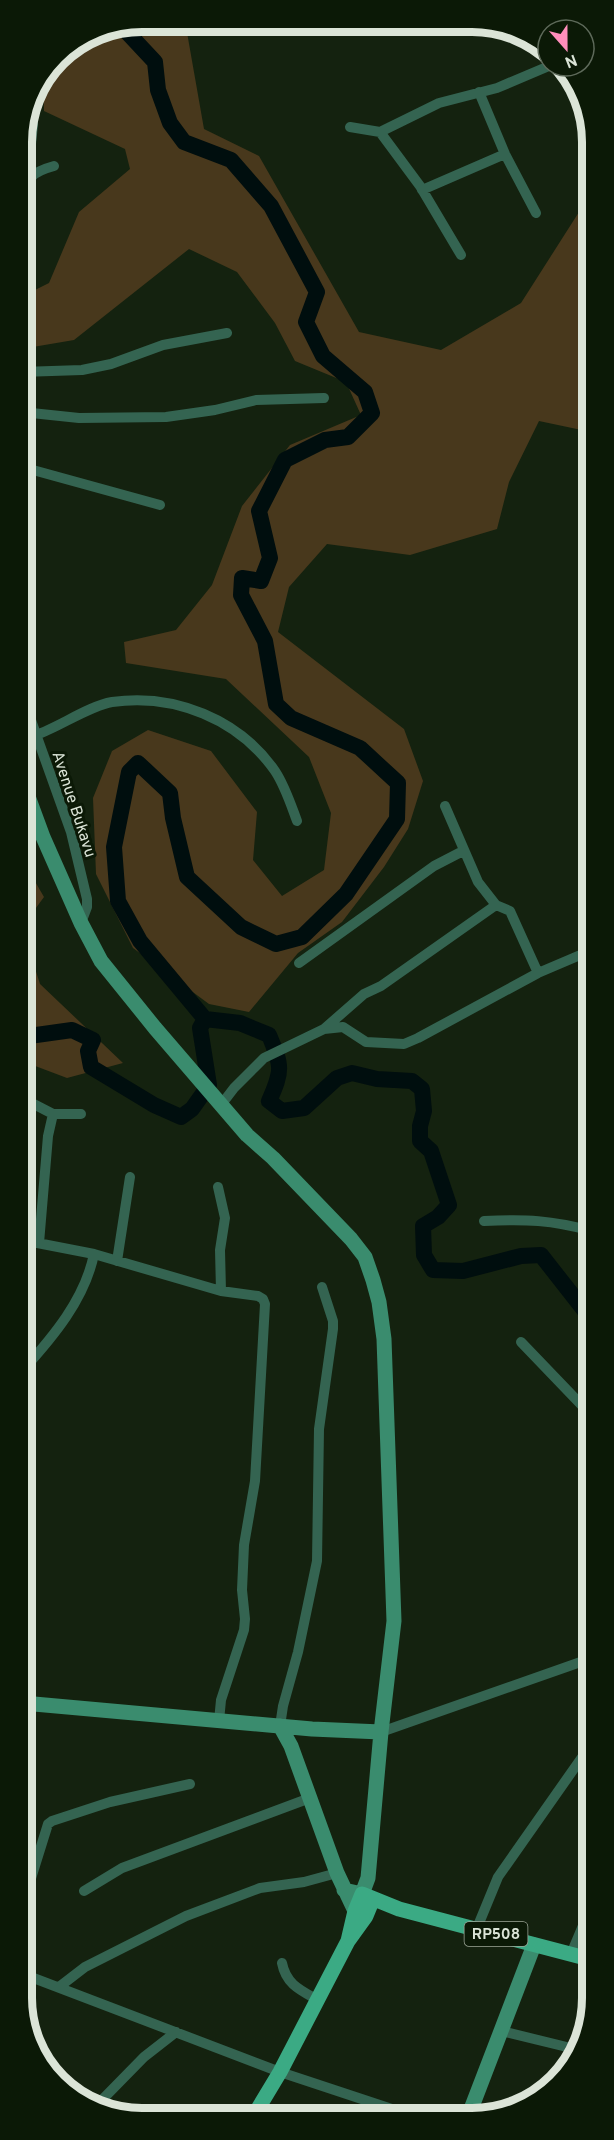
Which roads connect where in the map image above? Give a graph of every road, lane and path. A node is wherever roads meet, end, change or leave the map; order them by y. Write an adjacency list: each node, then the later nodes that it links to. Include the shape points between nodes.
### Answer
1 (536, 72): 2 (street)
2 (479, 92): 4 (street, via 439,103); 5 (street)
3 (350, 127): 4 (street)
4 (380, 132): 8 (street)
5 (505, 154): 8 (street); 9 (street)
6 (54, 166): 7 (street)
7 (32, 175)
8 (422, 190): 10 (street)
9 (536, 213)
10 (461, 255)
11 (227, 333): 12 (street, via 164,345 82,370)
12 (32, 372)
13 (324, 398): 14 (street, via 256,400 155,418 79,418)
14 (32, 413)
15 (32, 469): 16 (street)
16 (159, 505)
17 (32, 724): 18 (street, Avenue Bukavu)
18 (36, 735): 21 (street, via 110,702 179,705 220,720 258,751 276,772); 24 (street, Avenue Bukavu, via 71,832 87,899)
19 (445, 806): 22 (street)
20 (32, 807): 24 (street)
21 (297, 821)
22 (463, 851): 23 (street, via 478,882); 26 (street, via 434,866)
23 (496, 904): 27 (street, via 510,911); 28 (street, via 364,994)
24 (81, 923): 30 (street, via 101,961)
25 (582, 954): 27 (street)
26 (299, 963)
27 (538, 973): 28 (street, via 404,1044 366,1042 343,1027)
28 (324, 1029): 30 (street, via 264,1058)
29 (32, 1103): 31 (street)
30 (220, 1103): 50 (street, via 351,1239 365,1257 380,1302 394,1621)
31 (53, 1114): 32 (street); 38 (street)
32 (81, 1114)
33 (130, 1177): 40 (street)
34 (218, 1187): 42 (street, via 225,1218)
35 (484, 1221): 36 (street, via 521,1219)
36 (582, 1228)
37 (32, 1242): 38 (street)
38 (39, 1243): 39 (street)
39 (94, 1254): 40 (street); 44 (street, via 80,1296)
40 (117, 1261): 42 (street)
41 (322, 1287): 49 (street, via 333,1329 319,1429 317,1561)
42 (220, 1291): 48 (street, via 258,1296 266,1309 255,1481 244,1545 244,1630 221,1700)
43 (521, 1342): 45 (street)
44 (32, 1359)
45 (582, 1406)
46 (582, 1662): 50 (street)
47 (32, 1704): 48 (street)
48 (219, 1721): 49 (street)
49 (280, 1726): 50 (street); 53 (street)
50 (381, 1732): 58 (street)
51 (582, 1757): 61 (street, via 498,1877)
52 (190, 1785): 55 (street, via 52,1821)
53 (310, 1798): 54 (street); 57 (street, via 122,1868)
54 (337, 1873): 56 (street); 68 (street, via 260,1888 186,1916 85,1967)
55 (32, 1875)
56 (344, 1890): 58 (street); 60 (street)
57 (84, 1891)
58 (367, 1897): 59 (main road, RP508); 60 (main road)
59 (399, 1909): 60 (main road, RP508); 61 (main road, RP508)
60 (361, 1913): 69 (main road)
61 (477, 1928): 63 (main road, RP508)
62 (582, 1928): 64 (street)
63 (534, 1945): 64 (main road, RP508); 70 (street)
64 (571, 1954): 65 (main road, RP508)
65 (582, 1957)
66 (282, 1963): 69 (street, via 292,1985)
67 (32, 1977): 68 (street)
68 (58, 1987): 71 (street)
69 (318, 2000): 73 (main road)
70 (501, 2031): 72 (street); 77 (street)
71 (176, 2032): 73 (street); 74 (street, via 144,2057)
72 (571, 2048)
73 (280, 2072): 75 (main road); 76 (street)
74 (101, 2101)
75 (258, 2108)
76 (389, 2108)
77 (471, 2108)

